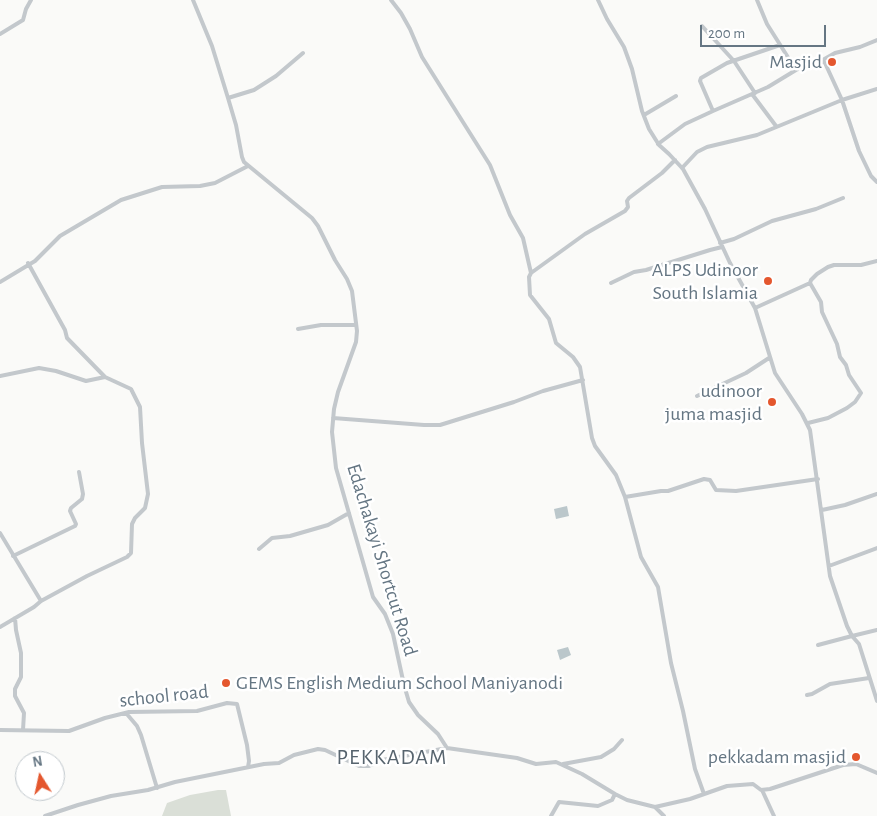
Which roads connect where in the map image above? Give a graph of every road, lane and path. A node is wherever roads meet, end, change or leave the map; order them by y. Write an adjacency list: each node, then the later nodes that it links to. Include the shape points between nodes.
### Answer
1 (31, 0): 7 (street, via 23,20)
2 (193, 0): 17 (street)
3 (391, 0): 31 (street, via 402,13 422,58 490,165 523,238)
4 (598, 0): 20 (street, via 624,46)
5 (756, 0): 9 (street)
6 (702, 26): 11 (street)
7 (0, 34)
8 (877, 40): 12 (street, via 834,53)
9 (780, 45): 11 (street); 13 (street)
10 (303, 53): 17 (street, via 254,90)
11 (734, 60): 15 (street); 19 (street, via 701,78)
12 (821, 62): 13 (street); 18 (street, via 825,63)
13 (796, 70): 15 (street)
14 (877, 89): 18 (street)
15 (754, 93): 19 (street); 21 (street)
16 (676, 96): 20 (street)
17 (228, 98): 24 (street, via 242,157)
18 (842, 100): 21 (street); 26 (street, via 860,151)
19 (713, 111): 22 (street, via 685,124)
20 (644, 115): 22 (street)
21 (776, 126): 25 (street, via 757,135 707,147 697,152)
22 (658, 144): 23 (street)
23 (675, 160): 25 (street); 31 (street, via 629,198 625,212 585,234)
24 (248, 166): 30 (street, via 214,183 162,187 121,200 60,236 35,261); 36 (street, Edachakayi Shortcut Road, via 318,226 349,285)
25 (682, 168): 28 (street)
26 (877, 182)
27 (844, 198): 28 (street, via 772,221)
28 (721, 245): 33 (street, via 634,272); 35 (street)
29 (877, 260): 34 (street, via 861,265 828,267)
30 (28, 263): 32 (street); 40 (street, via 67,338)
31 (531, 273): 41 (street, via 530,296 549,320 556,343 578,362)
32 (0, 282)
33 (611, 283)
34 (810, 283): 35 (street); 44 (street, via 821,302 840,357 860,393 847,408 828,418)
35 (755, 308): 38 (street)
36 (356, 326): 37 (street, via 321,325); 43 (street, Edachakayi Shortcut Road, via 356,342 338,392)
37 (298, 329)
38 (769, 358): 42 (street); 44 (street, via 782,385)
39 (0, 376): 40 (street, via 39,368 86,381)
40 (105, 377): 56 (street, via 131,388 140,407 148,494 145,508 132,524 131,553 127,557)
41 (583, 380): 43 (street, via 440,425); 48 (street, via 592,438 616,475)
42 (697, 396)
43 (333, 418): 50 (street, Edachakayi Shortcut Road, via 336,468)
44 (808, 422): 46 (street)
45 (79, 472): 54 (street, via 84,494 70,511 76,524)
46 (818, 479): 48 (street, via 736,491 716,490 710,480 704,479 668,491); 49 (street)
47 (877, 494): 49 (street)
48 (625, 497): 76 (street, via 641,557 658,586 671,663 695,769)
49 (822, 510): 55 (street)
50 (349, 513): 52 (street, via 328,525 272,538); 69 (street, Edachakayi Shortcut Road, via 373,596 393,634 409,702)
51 (0, 533): 54 (street)
52 (259, 548)
53 (877, 548): 55 (street)
54 (14, 556): 56 (street)
55 (829, 566): 60 (street)
56 (41, 601): 57 (street)
57 (15, 618): 58 (street); 67 (street, via 21,653 21,677 15,696 24,713)
58 (0, 627)
59 (877, 630): 60 (street)
60 (852, 636): 61 (street); 62 (street, via 859,644)
61 (818, 645)
62 (869, 678): 63 (street, via 830,684); 64 (street)
63 (807, 695)
64 (877, 701)
65 (126, 713): 67 (street, school road, via 69,730); 71 (street, school road, via 197,711 227,703 237,704 247,745); 73 (street, via 142,735)
66 (0, 730): 67 (street, school road)
67 (23, 730)
68 (622, 740): 70 (street, via 601,757)
69 (447, 748): 70 (street, via 517,758 536,764); 71 (street, via 382,760 369,766 359,766 318,749 294,755 280,763)
70 (561, 764): 75 (street)
71 (248, 768): 73 (street)
72 (877, 773): 74 (street, via 856,764 842,765)
73 (157, 788): 78 (street, via 111,796)
74 (762, 790): 76 (street, via 753,784 745,784); 81 (street)
75 (615, 794): 77 (street); 79 (street, via 612,800 598,806 559,802)
76 (704, 794): 77 (street)
77 (654, 808): 80 (street)
78 (45, 816)
79 (551, 816)
80 (664, 816)
81 (774, 816)

